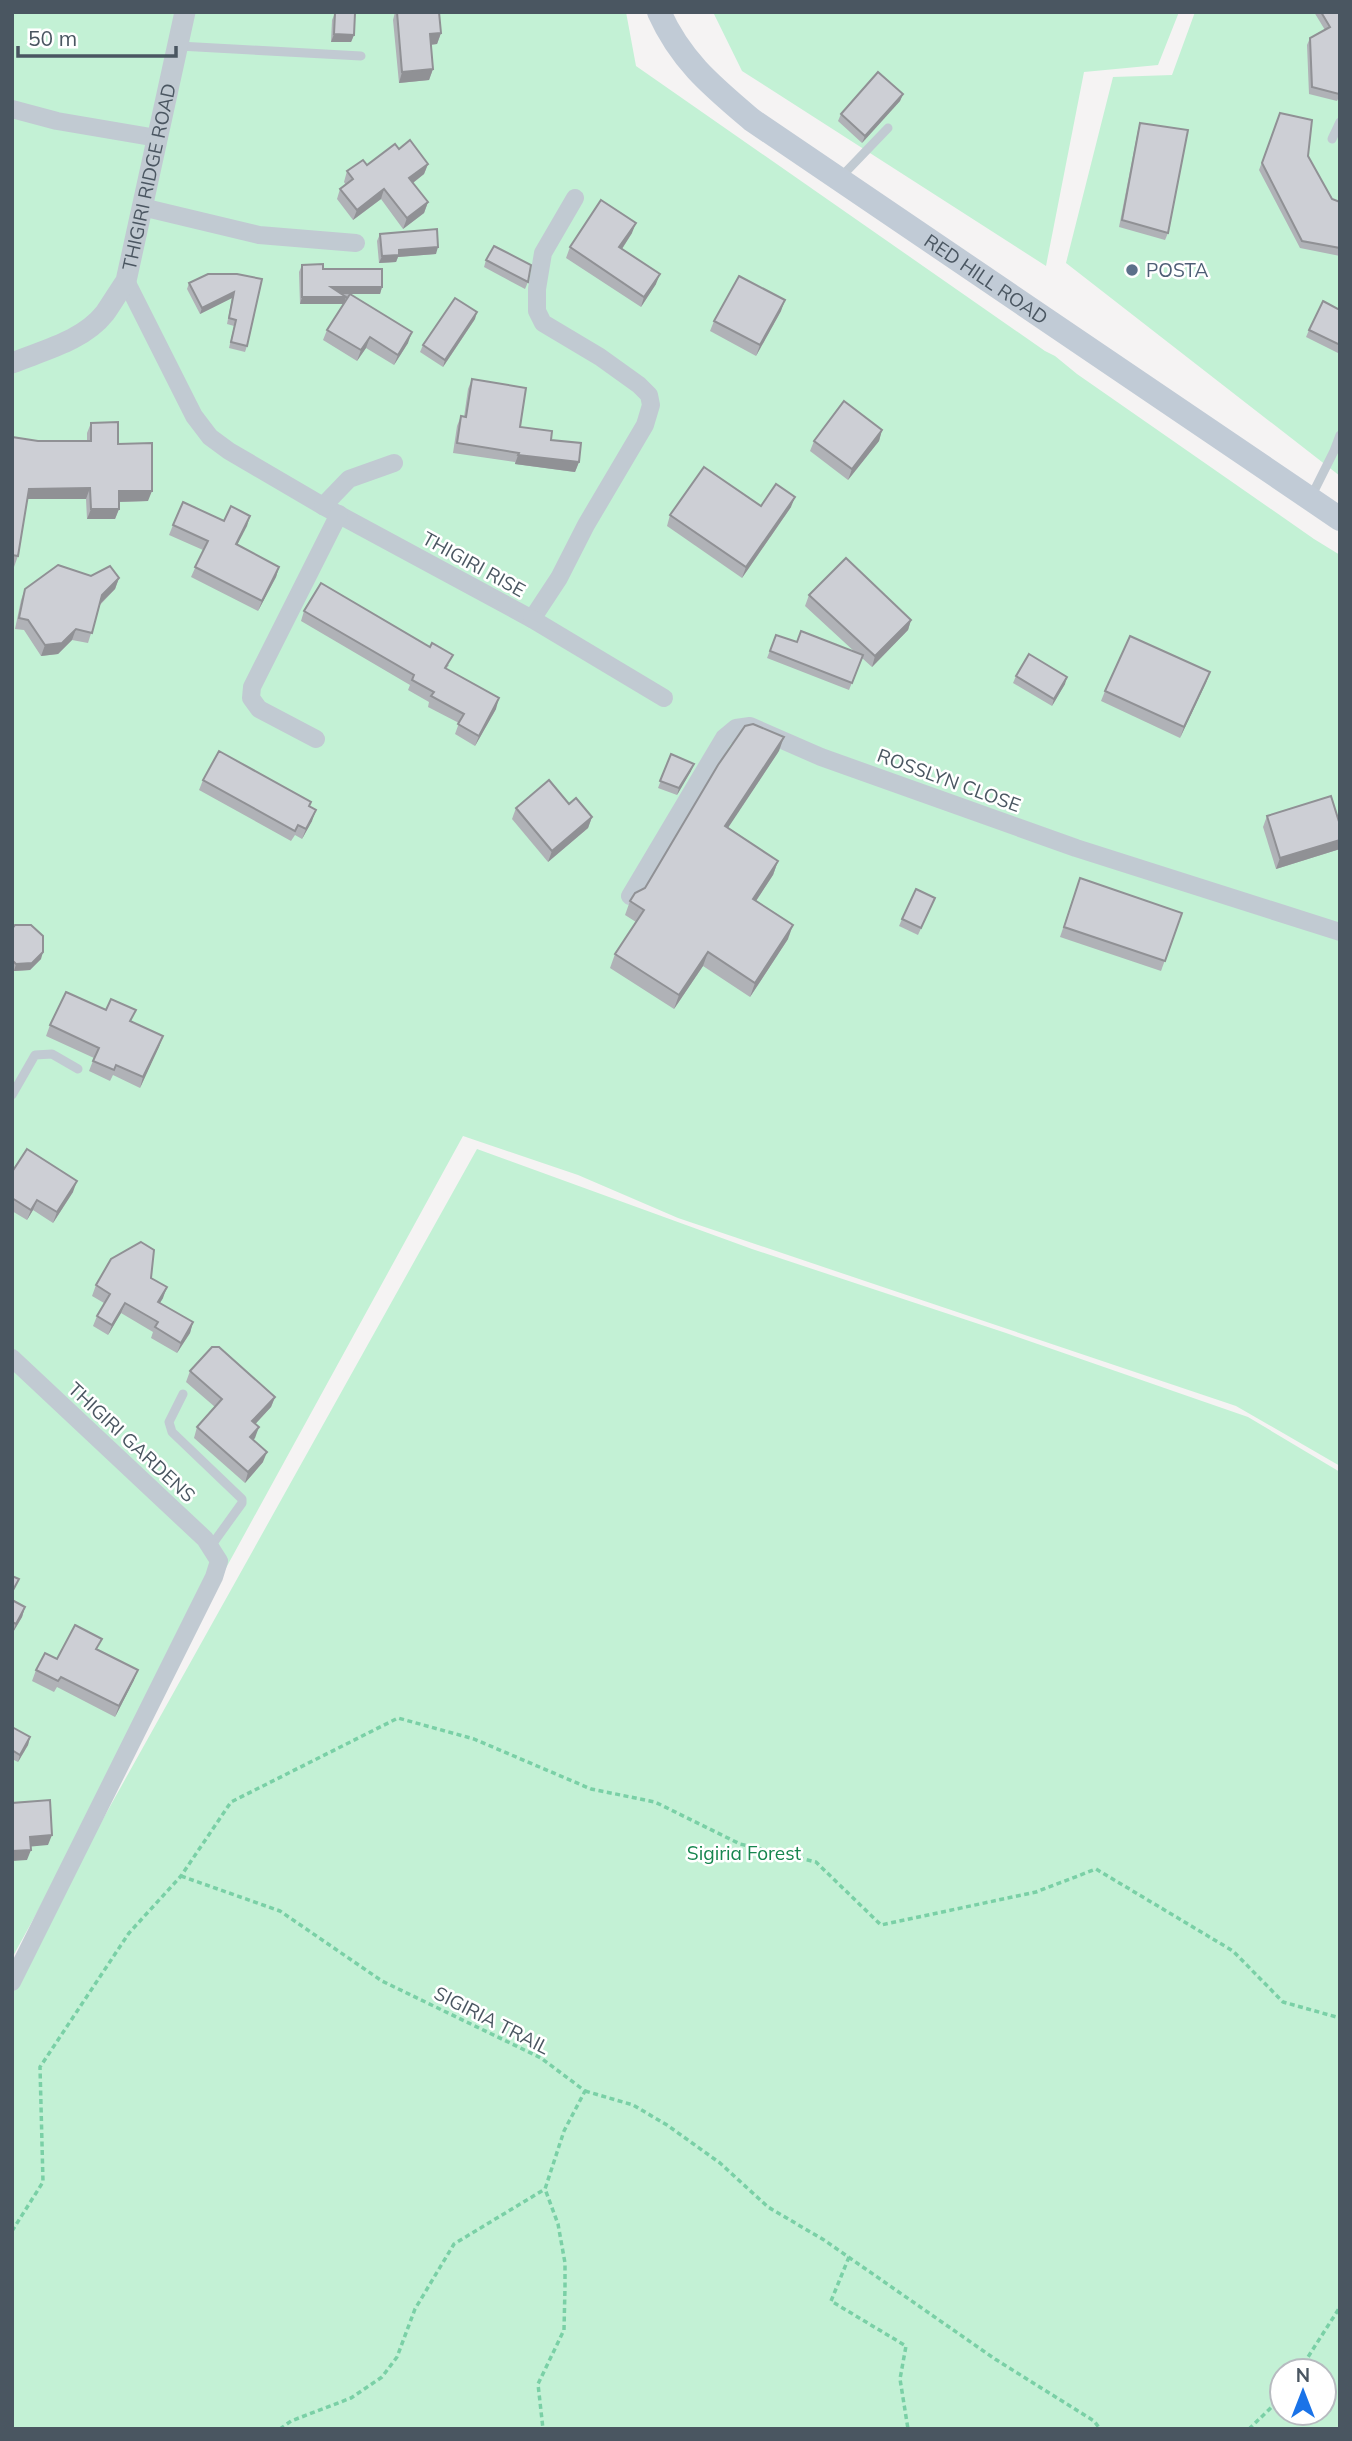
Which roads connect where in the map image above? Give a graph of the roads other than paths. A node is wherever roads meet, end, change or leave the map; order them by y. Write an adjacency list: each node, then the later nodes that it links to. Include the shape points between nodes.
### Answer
1 (185, 12): 3 (street, THIGIRI RIDGE ROAD)
2 (659, 12): 10 (main road, RED HILL ROAD, via 670,37 704,80 752,120)
3 (177, 46): 4 (lane); 8 (street, THIGIRI RIDGE ROAD)
4 (361, 56)
5 (12, 109): 8 (street)
6 (1340, 122): 9 (lane)
7 (888, 128): 10 (lane)
8 (157, 138): 12 (street, THIGIRI RIDGE ROAD)
9 (1332, 139)
10 (838, 179): 18 (main road, RED HILL ROAD)
11 (575, 198): 22 (street, THIGIRI RISE, via 543,253 537,311 543,323 639,385 651,405 645,425)
12 (142, 208): 13 (street, via 259,235); 14 (street, THIGIRI RIDGE ROAD)
13 (356, 243)
14 (125, 281): 15 (street, THIGIRI RIDGE ROAD, via 91,327); 19 (street, THIGIRI RISE, via 194,416 210,437)
15 (12, 363)
16 (1340, 435): 18 (lane)
17 (394, 463): 19 (street, via 349,479)
18 (1310, 499): 21 (main road, RED HILL ROAD)
19 (323, 506): 20 (street, THIGIRI RISE)
20 (339, 514): 22 (street, THIGIRI RISE); 24 (street, via 252,687 251,698 259,709)
21 (1340, 519)
22 (532, 619): 23 (street)
23 (664, 698)
24 (316, 739)
25 (630, 896): 26 (street, ROSSLYN CLOSE, via 724,738 736,727 750,726 821,757 1050,839)
26 (1340, 932)
27 (78, 1069): 28 (lane, via 52,1054 35,1055)
28 (12, 1096)
29 (12, 1358): 31 (street, THIGIRI GARDENS)
30 (183, 1394): 31 (lane, via 169,1422 172,1432 243,1503)
31 (215, 1554): 32 (street, via 214,1577)
32 (12, 1982)

